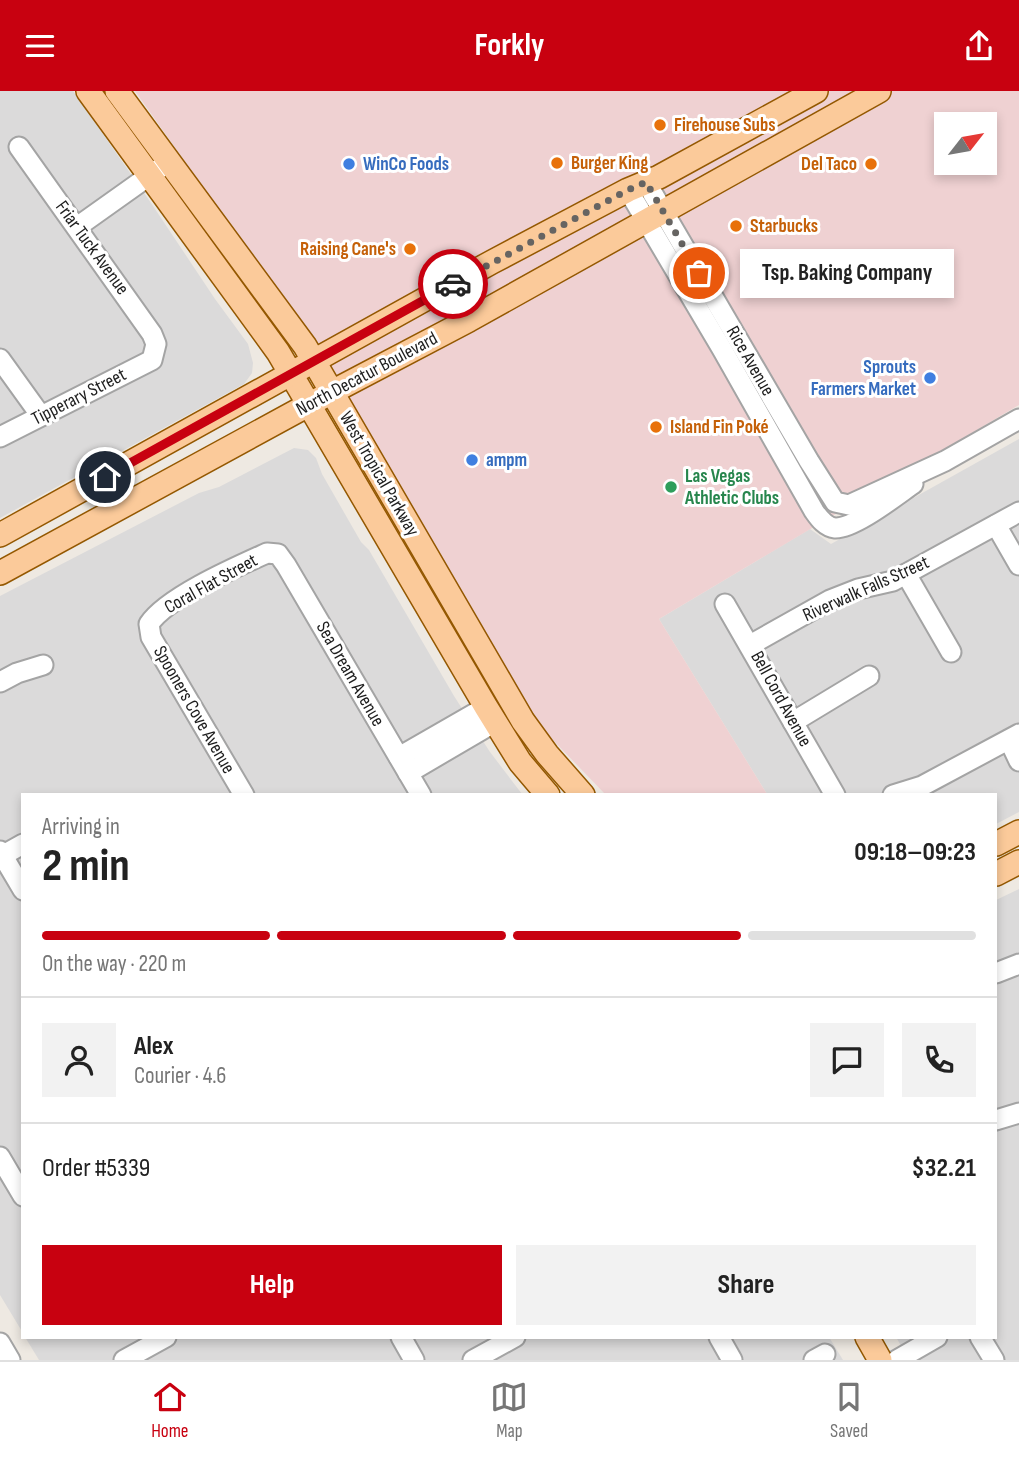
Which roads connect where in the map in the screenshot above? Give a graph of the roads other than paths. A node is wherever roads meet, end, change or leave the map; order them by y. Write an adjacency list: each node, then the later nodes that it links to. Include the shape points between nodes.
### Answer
1 (88, 91): 7 (main road, West Tropical Parkway)
2 (117, 91): 6 (main road, West Tropical Parkway)
3 (816, 91): 8 (main road, North Decatur Boulevard)
4 (879, 91): 9 (main road, North Decatur Boulevard)
5 (19, 146): 10 (street, Friar Tuck Avenue)
6 (169, 161): 7 (street); 14 (main road, West Tropical Parkway)
7 (149, 176): 10 (street); 15 (main road, West Tropical Parkway)
8 (637, 186): 9 (street, Rice Avenue); 14 (main road, North Decatur Boulevard)
9 (654, 217): 11 (street, Rice Avenue); 16 (main road, North Decatur Boulevard)
10 (77, 227): 12 (street, Friar Tuck Avenue, via 152,334)
11 (730, 345): 20 (street, Rice Avenue); 23 (street, Rice Avenue)
12 (155, 354): 18 (street, Tipperary Street, via 143,365)
13 (0, 359): 18 (street)
14 (314, 361): 15 (main road, North Decatur Boulevard); 16 (main road, West Tropical Parkway)
15 (291, 374): 17 (main road, West Tropical Parkway); 26 (main road, North Decatur Boulevard)
16 (332, 392): 17 (main road, North Decatur Boulevard); 38 (main road, West Tropical Parkway)
17 (309, 405): 29 (main road, North Decatur Boulevard); 39 (main road, West Tropical Parkway)
18 (41, 417): 21 (street, Tipperary Street)
19 (1019, 419): 22 (street)
20 (785, 421): 22 (street, Rice Avenue, via 841,505); 23 (street, via 817,504)
21 (0, 437)
22 (945, 461): 23 (street, via 879,508 842,527 826,525)
23 (814, 511)
24 (1019, 512): 25 (street, Riverwalk Falls Street)
25 (996, 525): 28 (street); 30 (street, Riverwalk Falls Street)
26 (0, 535)
27 (278, 554): 32 (street, Coral Flat Street, via 267,553 204,585 164,608); 43 (street, Sea Dream Avenue)
28 (1019, 565)
29 (0, 573)
30 (906, 574): 33 (street, Riverwalk Falls Street, via 837,597); 34 (street)
31 (725, 604): 33 (street, Bell Cord Avenue)
32 (149, 624): 44 (street, Spooners Cove Avenue, via 151,637)
33 (750, 645): 40 (street, Bell Cord Avenue)
34 (951, 652)
35 (43, 665): 37 (street)
36 (869, 676): 40 (street)
37 (0, 682)
38 (512, 701): 39 (street); 47 (main road, West Tropical Parkway, via 547,754)
39 (491, 714): 43 (street); 46 (main road, West Tropical Parkway, via 520,762)
40 (793, 722): 48 (street, Bell Cord Avenue)
41 (1014, 737): 42 (street); 49 (street, via 922,786)
42 (1019, 761)
43 (403, 765): 45 (street, Sea Dream Avenue)
44 (243, 793)
45 (420, 793)
46 (546, 793)
47 (581, 793)
48 (834, 793)
49 (899, 793)
50 (1019, 832): 51 (main road)
51 (997, 843)
52 (21, 845): 53 (street)
53 (1, 855): 56 (street)
54 (1019, 862): 55 (main road)
55 (997, 873)
56 (21, 887)
57 (1019, 964): 58 (street)
58 (997, 973)
59 (1019, 1113): 60 (street)
60 (997, 1120)
61 (0, 1157): 62 (street)
62 (21, 1193)
63 (162, 1339): 72 (street)
64 (402, 1339): 73 (street)
65 (511, 1339): 74 (street)
66 (720, 1339): 75 (street)
67 (868, 1339): 76 (main road)
68 (934, 1339): 77 (street)
69 (981, 1339): 78 (street)
70 (0, 1343): 71 (street)
71 (10, 1360)
72 (124, 1360)
73 (414, 1360)
74 (473, 1360)
75 (732, 1360)
76 (880, 1360)
77 (897, 1360)
78 (994, 1360)

